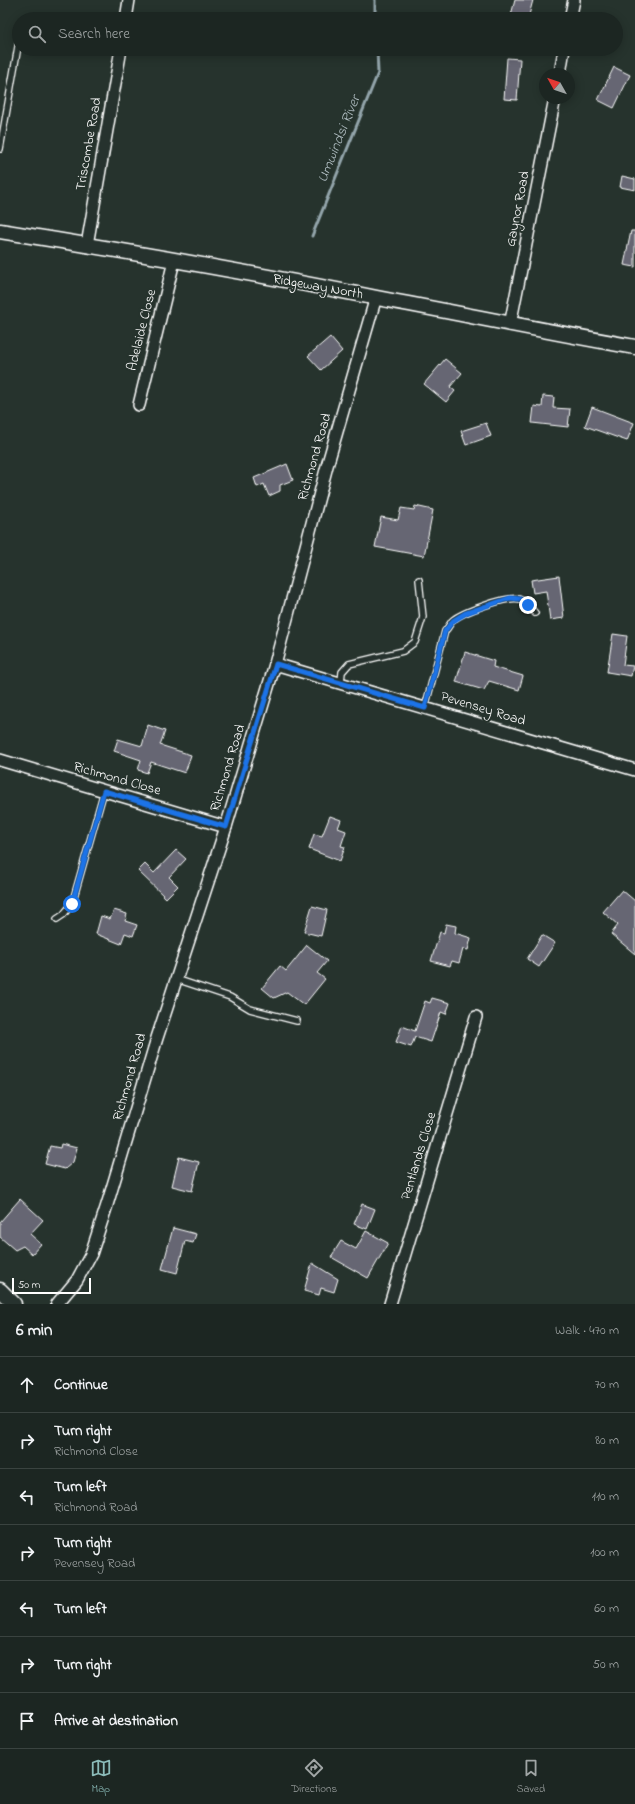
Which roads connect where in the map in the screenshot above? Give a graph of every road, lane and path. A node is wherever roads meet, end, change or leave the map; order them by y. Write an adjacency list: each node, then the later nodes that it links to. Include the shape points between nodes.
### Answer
1 (129, 0): 3 (street)
2 (574, 0): 4 (street)
3 (127, 12)
4 (571, 12)
5 (17, 56): 10 (lane)
6 (120, 56): 12 (street, Triscombe Road)
7 (563, 56): 8 (street)
8 (561, 68)
9 (554, 104): 15 (street, Gaynor Road)
10 (0, 149)
11 (0, 231): 12 (street, Ridgeway North)
12 (87, 245): 13 (street, Ridgeway North)
13 (174, 261): 14 (street, Ridgeway North); 17 (street, Adelaide Close)
14 (376, 298): 15 (street, Ridgeway North); 20 (street, Richmond Road, via 327,466)
15 (510, 325): 16 (street, Ridgeway North)
16 (635, 347)
17 (139, 405)
18 (419, 580): 21 (lane, via 423,617 415,642 403,651 349,664 342,672)
19 (535, 614): 22 (lane, via 520,599 510,598 466,613 453,621 445,631)
20 (276, 664): 21 (street, Pevensey Road); 26 (street, Richmond Road)
21 (341, 682): 22 (street, Pevensey Road)
22 (425, 708): 24 (street, Pevensey Road)
23 (0, 760): 25 (street, Richmond Close)
24 (635, 770)
25 (104, 791): 26 (street, Richmond Close); 27 (lane, via 72,904)
26 (226, 827): 28 (street, Richmond Road)
27 (57, 919)
28 (176, 979): 30 (lane, via 230,997 250,1009); 33 (street, Richmond Road, via 91,1254 77,1280)
29 (476, 1017): 34 (street, Pentlands Close)
30 (297, 1021)
31 (0, 1290): 32 (street)
32 (14, 1304)
33 (57, 1304)
34 (390, 1304)

